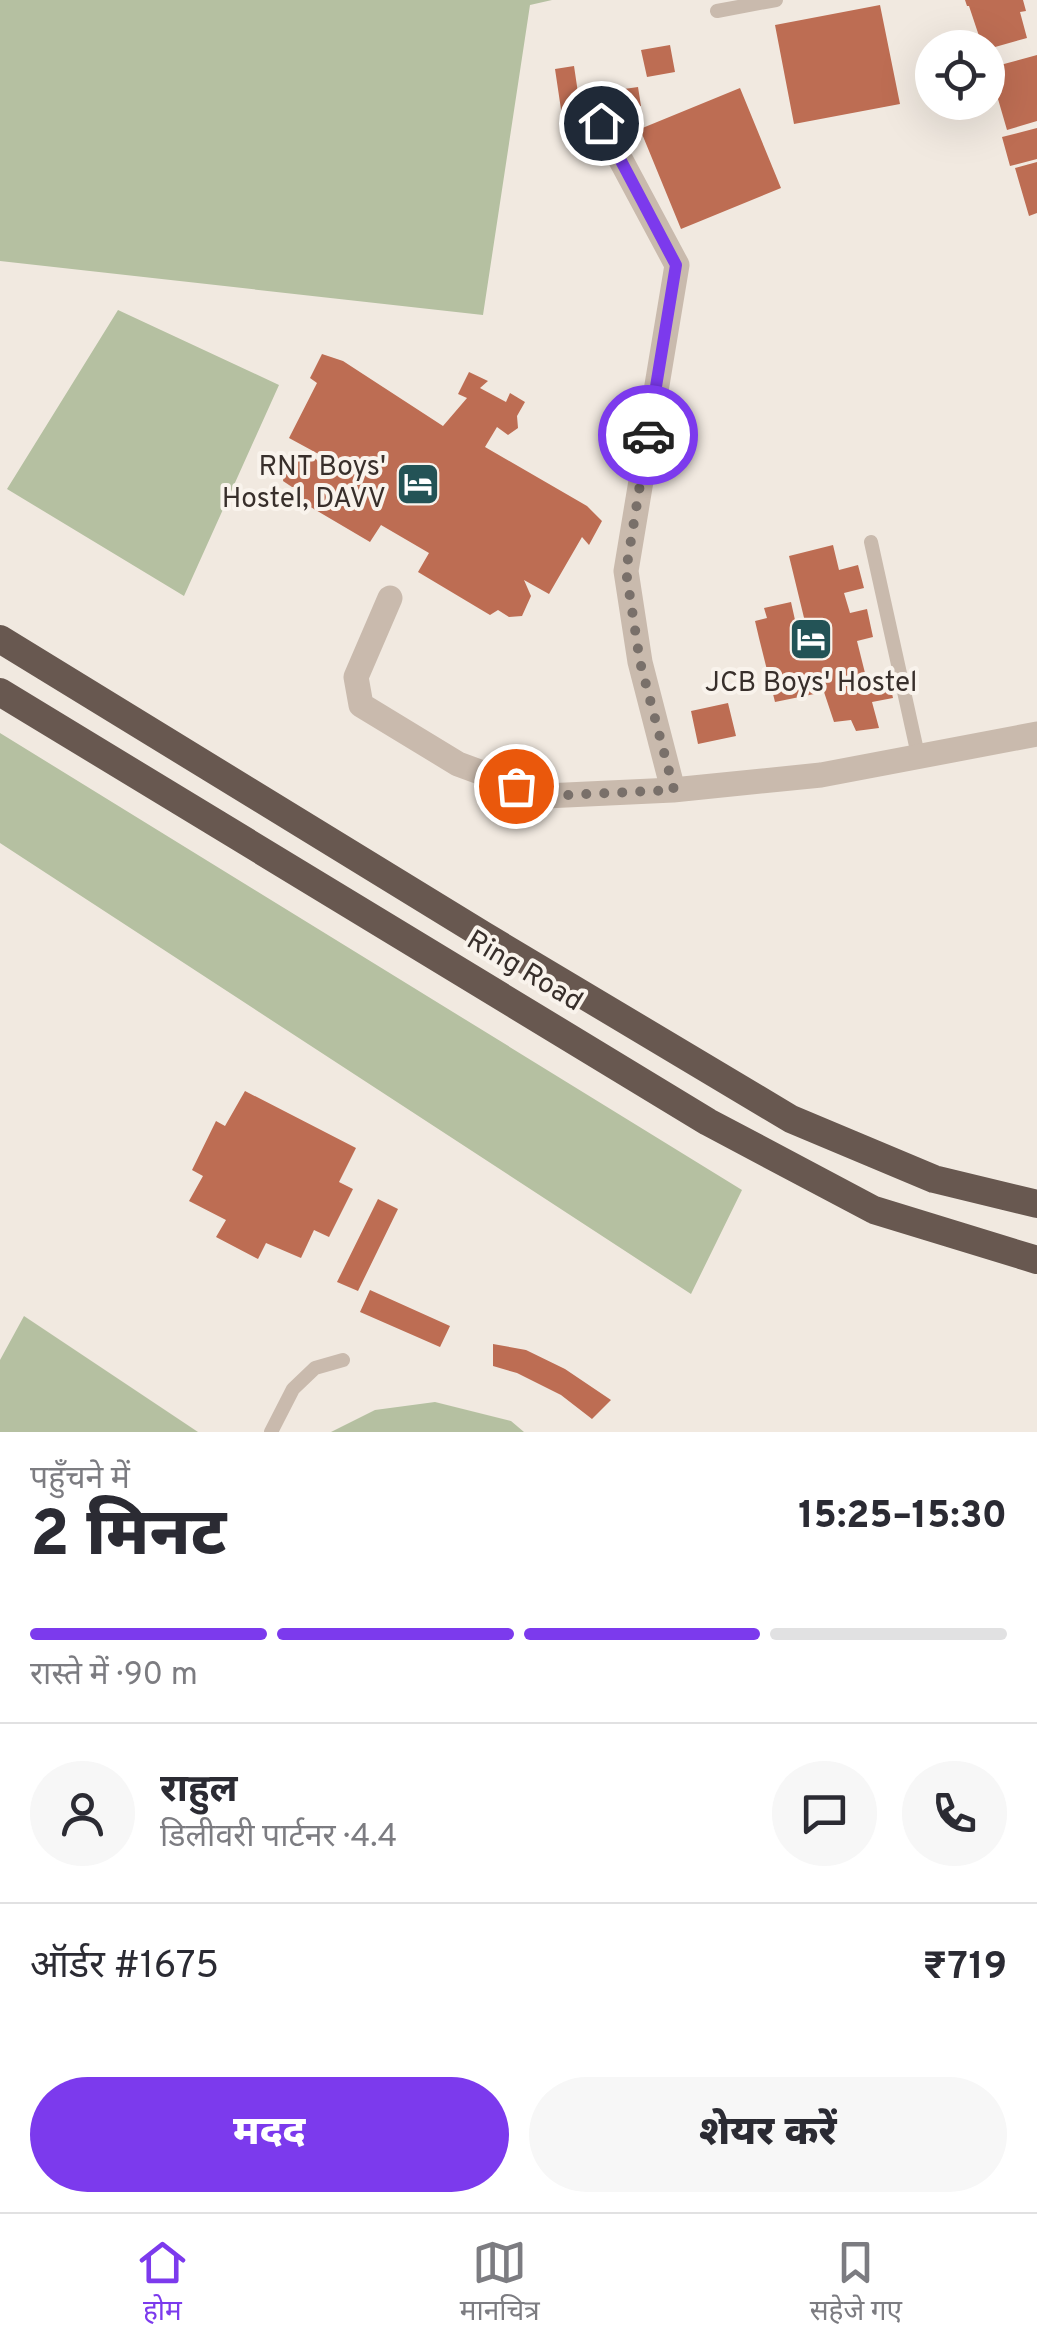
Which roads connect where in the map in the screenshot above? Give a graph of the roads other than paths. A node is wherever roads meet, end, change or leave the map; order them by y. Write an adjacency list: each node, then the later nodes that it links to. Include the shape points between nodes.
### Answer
1 (776, 0): 2 (lane)
2 (717, 12)
3 (601, 123): 10 (street, via 676,265 626,571 640,662)
4 (871, 542): 9 (lane)
5 (390, 598): 10 (street, via 356,676 362,705 458,764 545,796)
6 (0, 640): 11 (highway, Ring Road, via 791,1118)
7 (0, 692): 14 (highway, Ring Road, via 708,1122 874,1210)
8 (1037, 734): 9 (street)
9 (918, 756): 10 (street, via 820,776)
10 (674, 790)
11 (934, 1178): 12 (highway); 13 (highway, Ring Road)
12 (1037, 1195)
13 (1037, 1204)
14 (1037, 1260)
15 (344, 1360): 16 (lane, via 315,1368 293,1389)
16 (271, 1432)

